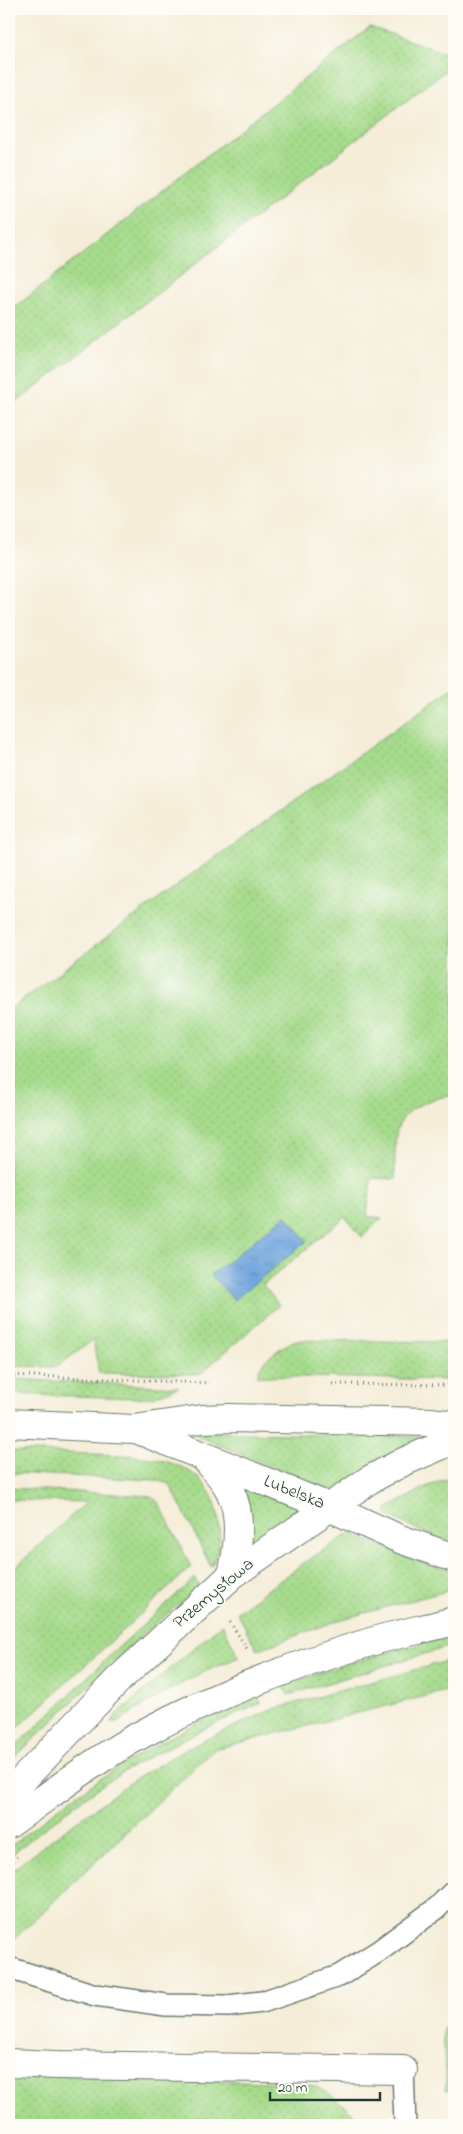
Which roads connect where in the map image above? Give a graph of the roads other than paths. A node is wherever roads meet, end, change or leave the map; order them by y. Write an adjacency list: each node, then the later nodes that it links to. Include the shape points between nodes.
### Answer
1 (9, 1423): 3 (street, Lubelska)
2 (454, 1425): 3 (street, Lubelska, via 237,1418)
3 (134, 1428): 5 (street, Lubelska)
4 (454, 1440): 6 (street, Przemysłowa, via 394,1466)
5 (203, 1456): 6 (street, Lubelska); 8 (street, via 223,1479 233,1500 238,1530)
6 (329, 1507): 7 (street, Lubelska, via 400,1539); 8 (street, Przemysłowa)
7 (454, 1558)
8 (232, 1575): 10 (street, Przemysłowa, via 119,1679)
9 (454, 1621): 11 (street, via 315,1659 228,1693 143,1733)
10 (9, 1794)
11 (9, 1824)
12 (454, 1891): 13 (lane, via 437,1908 340,1976 262,2002 228,2006 166,2005 95,1995)
13 (9, 1968)
14 (9, 2063): 15 (street)
15 (403, 2070): 16 (lane)
16 (405, 2125)

